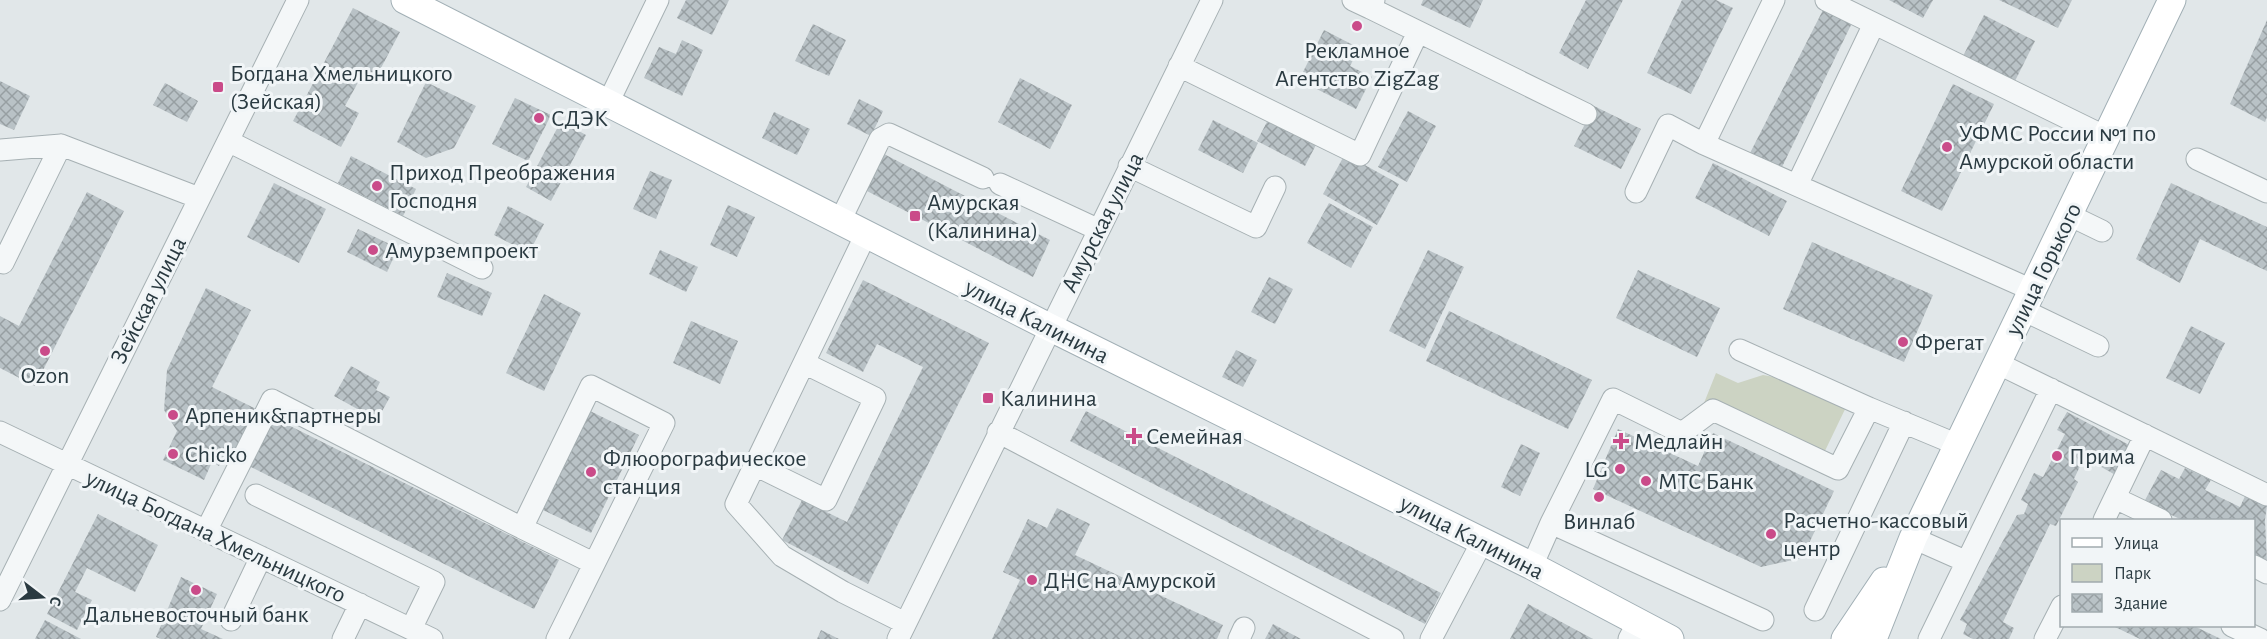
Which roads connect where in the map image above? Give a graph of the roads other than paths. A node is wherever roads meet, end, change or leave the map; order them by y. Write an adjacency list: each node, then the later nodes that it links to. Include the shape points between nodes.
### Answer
1 (298, 0): 15 (street, Зейская улица)
2 (405, 0): 12 (main road, улица Калинина)
3 (658, 0): 12 (street)
4 (1212, 0): 11 (street, Амурская улица)
5 (1774, 0): 16 (street)
6 (1826, 0): 9 (street)
7 (2172, 0): 14 (main road, улица Горького)
8 (1366, 3): 10 (street)
9 (1874, 24): 14 (street); 21 (street)
10 (1418, 32): 11 (street, via 1360,155); 13 (street)
11 (1179, 66): 20 (street, Амурская улица)
12 (608, 103): 27 (main road, улица Калинина)
13 (1586, 114)
14 (2106, 137): 26 (main road, улица Горького)
15 (228, 141): 25 (street, Зейская улица); 32 (street)
16 (1704, 144): 21 (street); 23 (street, via 1668,125)
17 (61, 145): 18 (street); 25 (street); 31 (street, via 3,263)
18 (0, 150)
19 (2197, 159): 24 (street)
20 (1129, 166): 22 (street, via 1256,227); 28 (street, Амурская улица)
21 (1797, 185): 33 (street)
22 (1275, 187)
23 (1636, 192)
24 (2267, 192)
25 (199, 198): 46 (street, Зейская улица)
26 (2069, 215): 29 (street); 33 (main road, улица Горького)
27 (840, 221): 28 (street, via 880,139 889,134); 30 (main road, улица Калинина)
28 (1097, 229): 34 (street, Амурская улица)
29 (2102, 231)
30 (866, 234): 34 (main road, улица Калинина); 37 (street)
31 (0, 262)
32 (482, 268)
33 (2028, 300): 35 (street); 38 (main road, улица Горького)
34 (1049, 327): 43 (street, Амурская улица); 57 (main road, улица Калинина)
35 (2098, 346)
36 (1740, 350): 40 (street)
37 (804, 363): 47 (street); 47 (street, via 875,398 826,500)
38 (1997, 363): 39 (street); 45 (main road, улица Горького)
39 (2051, 389): 44 (street); 59 (street)
40 (1869, 408): 41 (street); 53 (street, via 1838,469 1713,410 1682,433 1613,399)
41 (1904, 422): 45 (street); 65 (street)
42 (0, 432): 46 (street, улица Богдана Хмельницкого)
43 (998, 432): 70 (street, Амурская улица); 75 (street)
44 (2145, 435): 49 (street); 50 (street)
45 (1958, 446): 56 (main road, улица Горького)
46 (66, 464): 55 (street, улица Богдана Хмельницкого); 62 (street, Зейская улица)
47 (755, 465): 70 (street, via 736,504 782,556)
48 (256, 495): 69 (street, via 434,582)
49 (2267, 495)
50 (2115, 498): 51 (street); 52 (street)
51 (2104, 519)
52 (2159, 519)
53 (1551, 523): 61 (street); 67 (street)
54 (522, 528): 55 (street, via 272,400); 60 (street); 74 (street, via 591,386 664,423)
55 (206, 531): 58 (street, улица Богдана Хмельницкого)
56 (1913, 538): 59 (street); 78 (main road, улица Горького); 79 (main road, улица Горького)
57 (1482, 542): 61 (main road, улица Калинина); 76 (street)
58 (261, 557): 63 (street, улица Богдана Хмельницкого); 66 (street)
59 (1965, 561): 80 (street)
60 (593, 563)
61 (1532, 566): 71 (main road, улица Калинина)
62 (0, 600)
63 (360, 604): 69 (street, улица Богдана Хмельницкого); 72 (street)
64 (2060, 608): 81 (street)
65 (1815, 610)
66 (231, 620)
67 (1763, 620)
68 (2234, 627): 82 (street)
69 (411, 629): 73 (street, улица Богдана Хмельницкого)
70 (901, 631)
71 (1634, 631): 77 (main road, улица Калинина)
72 (344, 639)
73 (432, 639)
74 (557, 639)
75 (1393, 639)
76 (1431, 639)
77 (1670, 639)
78 (1845, 639)
79 (1873, 639)
80 (1929, 639)
81 (2045, 639)
82 (2260, 639)

